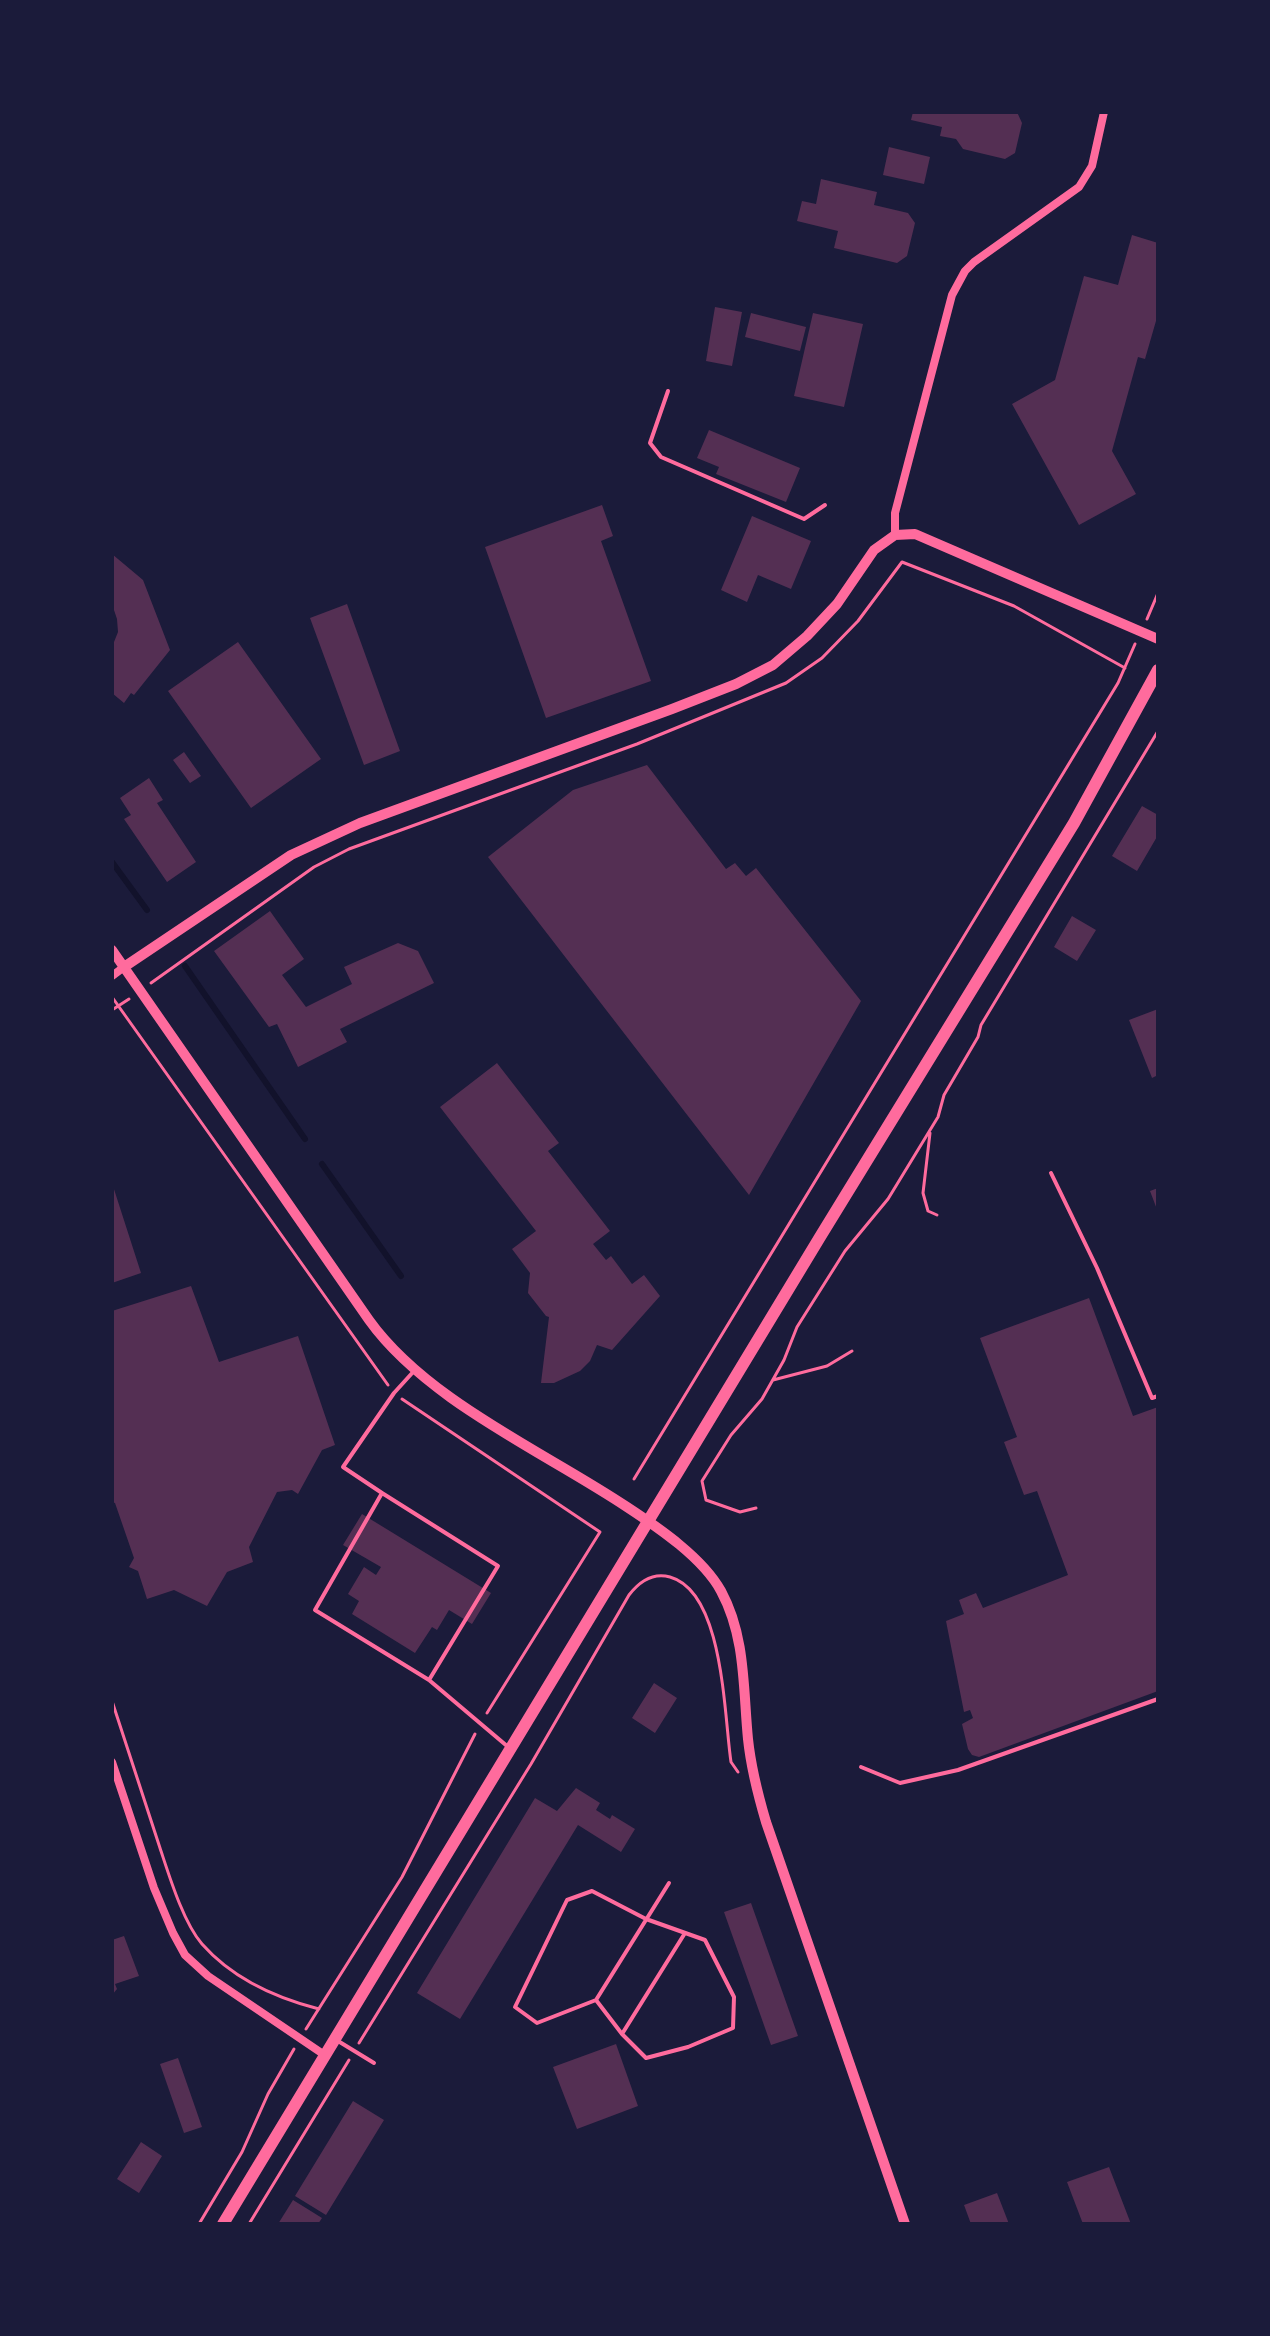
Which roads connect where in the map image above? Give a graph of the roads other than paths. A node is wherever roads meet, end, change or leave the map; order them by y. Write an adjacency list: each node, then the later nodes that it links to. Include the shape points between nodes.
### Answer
1 (1104, 112): 4 (street, via 1092,166 1079,187 974,262 952,295 895,513)
2 (668, 391): 3 (lane, via 650,443 661,457 804,519)
3 (825, 505)
4 (895, 535): 5 (street, via 915,534); 8 (street, via 874,550 837,604 773,665 672,709 360,823 291,855)
5 (1158, 639)
6 (1158, 670): 14 (main road, via 1074,823)
7 (112, 950): 8 (street)
8 (124, 967): 9 (street); 11 (street, via 376,1330)
9 (112, 976)
10 (1051, 1173): 12 (lane, via 1152,1398)
11 (414, 1371): 13 (lane, via 343,1467); 14 (street)
12 (1158, 1396)
13 (382, 1493): 15 (lane, via 315,1610); 15 (lane, via 498,1566)
14 (649, 1522): 17 (main road); 29 (street, via 706,1571 733,1617 758,1796)
15 (429, 1680): 17 (lane)
16 (1158, 1699): 19 (lane, via 958,1770 900,1783)
17 (511, 1749): 25 (main road)
18 (112, 1762): 26 (street, via 154,1888 185,1955)
19 (861, 1767)
20 (669, 1883): 21 (lane)
21 (646, 1919): 22 (lane); 23 (lane); 23 (lane, via 592,1891 567,1900 515,2007 537,2023)
22 (685, 1933): 24 (lane); 24 (lane, via 705,1940 734,1997 733,2028 646,2058)
23 (596, 2000): 24 (lane)
24 (622, 2034)
25 (336, 2040): 26 (main road); 27 (lane)
26 (326, 2056): 28 (main road)
27 (374, 2063)
28 (223, 2224)
29 (905, 2224)

